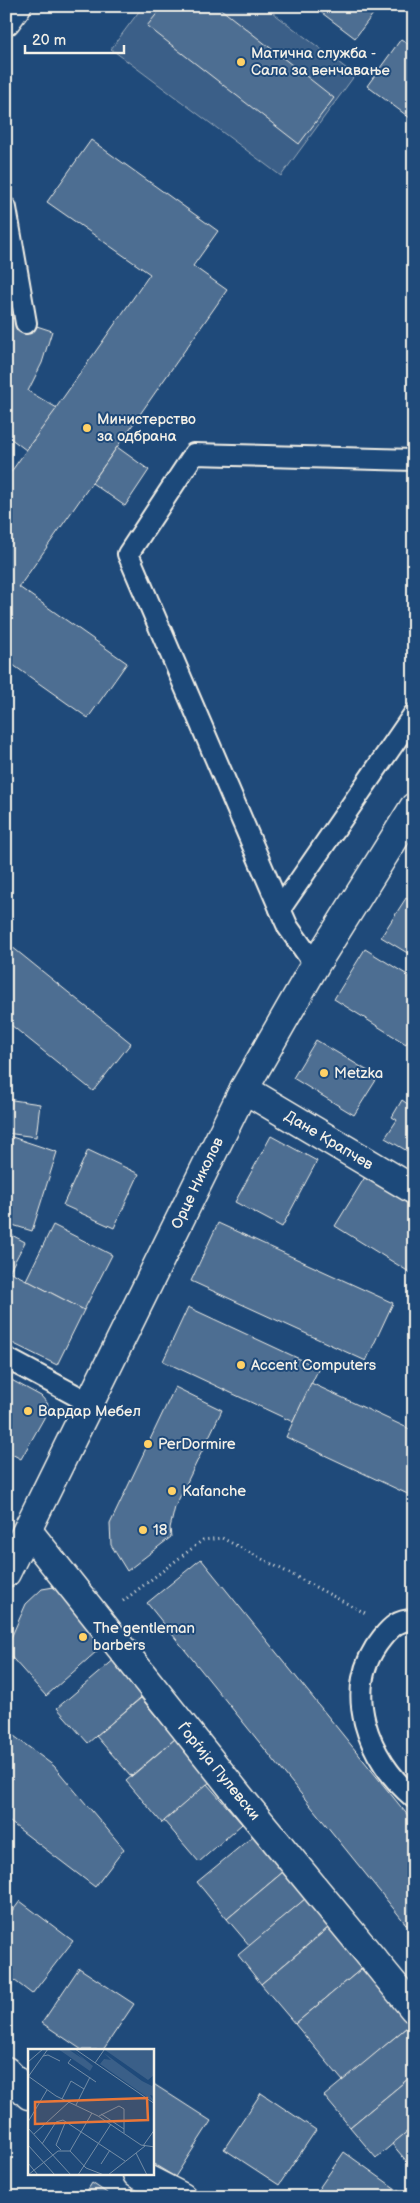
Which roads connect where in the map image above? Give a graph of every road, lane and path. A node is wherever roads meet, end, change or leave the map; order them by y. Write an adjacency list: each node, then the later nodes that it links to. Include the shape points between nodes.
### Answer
1 (17, 6): 2 (street)
2 (6, 21)
3 (6, 208): 4 (lane)
4 (26, 323)
5 (414, 460): 8 (lane, via 194,454 128,554)
6 (414, 714): 8 (lane)
7 (414, 807): 9 (street, Орце Николов)
8 (280, 909): 9 (lane, via 288,927)
9 (314, 965): 10 (street, Орце Николов)
10 (244, 1089): 11 (street, Дане Крапчев); 13 (street, Орце Николов)
11 (414, 1190)
12 (6, 1358): 13 (lane)
13 (90, 1402): 14 (street, Орце Николов)
14 (28, 1531): 15 (street, Орце Николов); 16 (street, Ѓорѓиja Пулевски)
15 (6, 1573)
16 (98, 1620): 18 (path, via 203,1540 222,1538); 20 (street, Ѓорѓиja Пулевски)
17 (414, 1620): 18 (lane, via 406,1619)
18 (391, 1627): 19 (lane, via 376,1645 365,1669 362,1714 379,1757)
19 (414, 1798)
20 (414, 2009)
21 (6, 2070): 22 (street)
22 (28, 2094)
23 (141, 2176): 24 (street)
24 (182, 2197)

